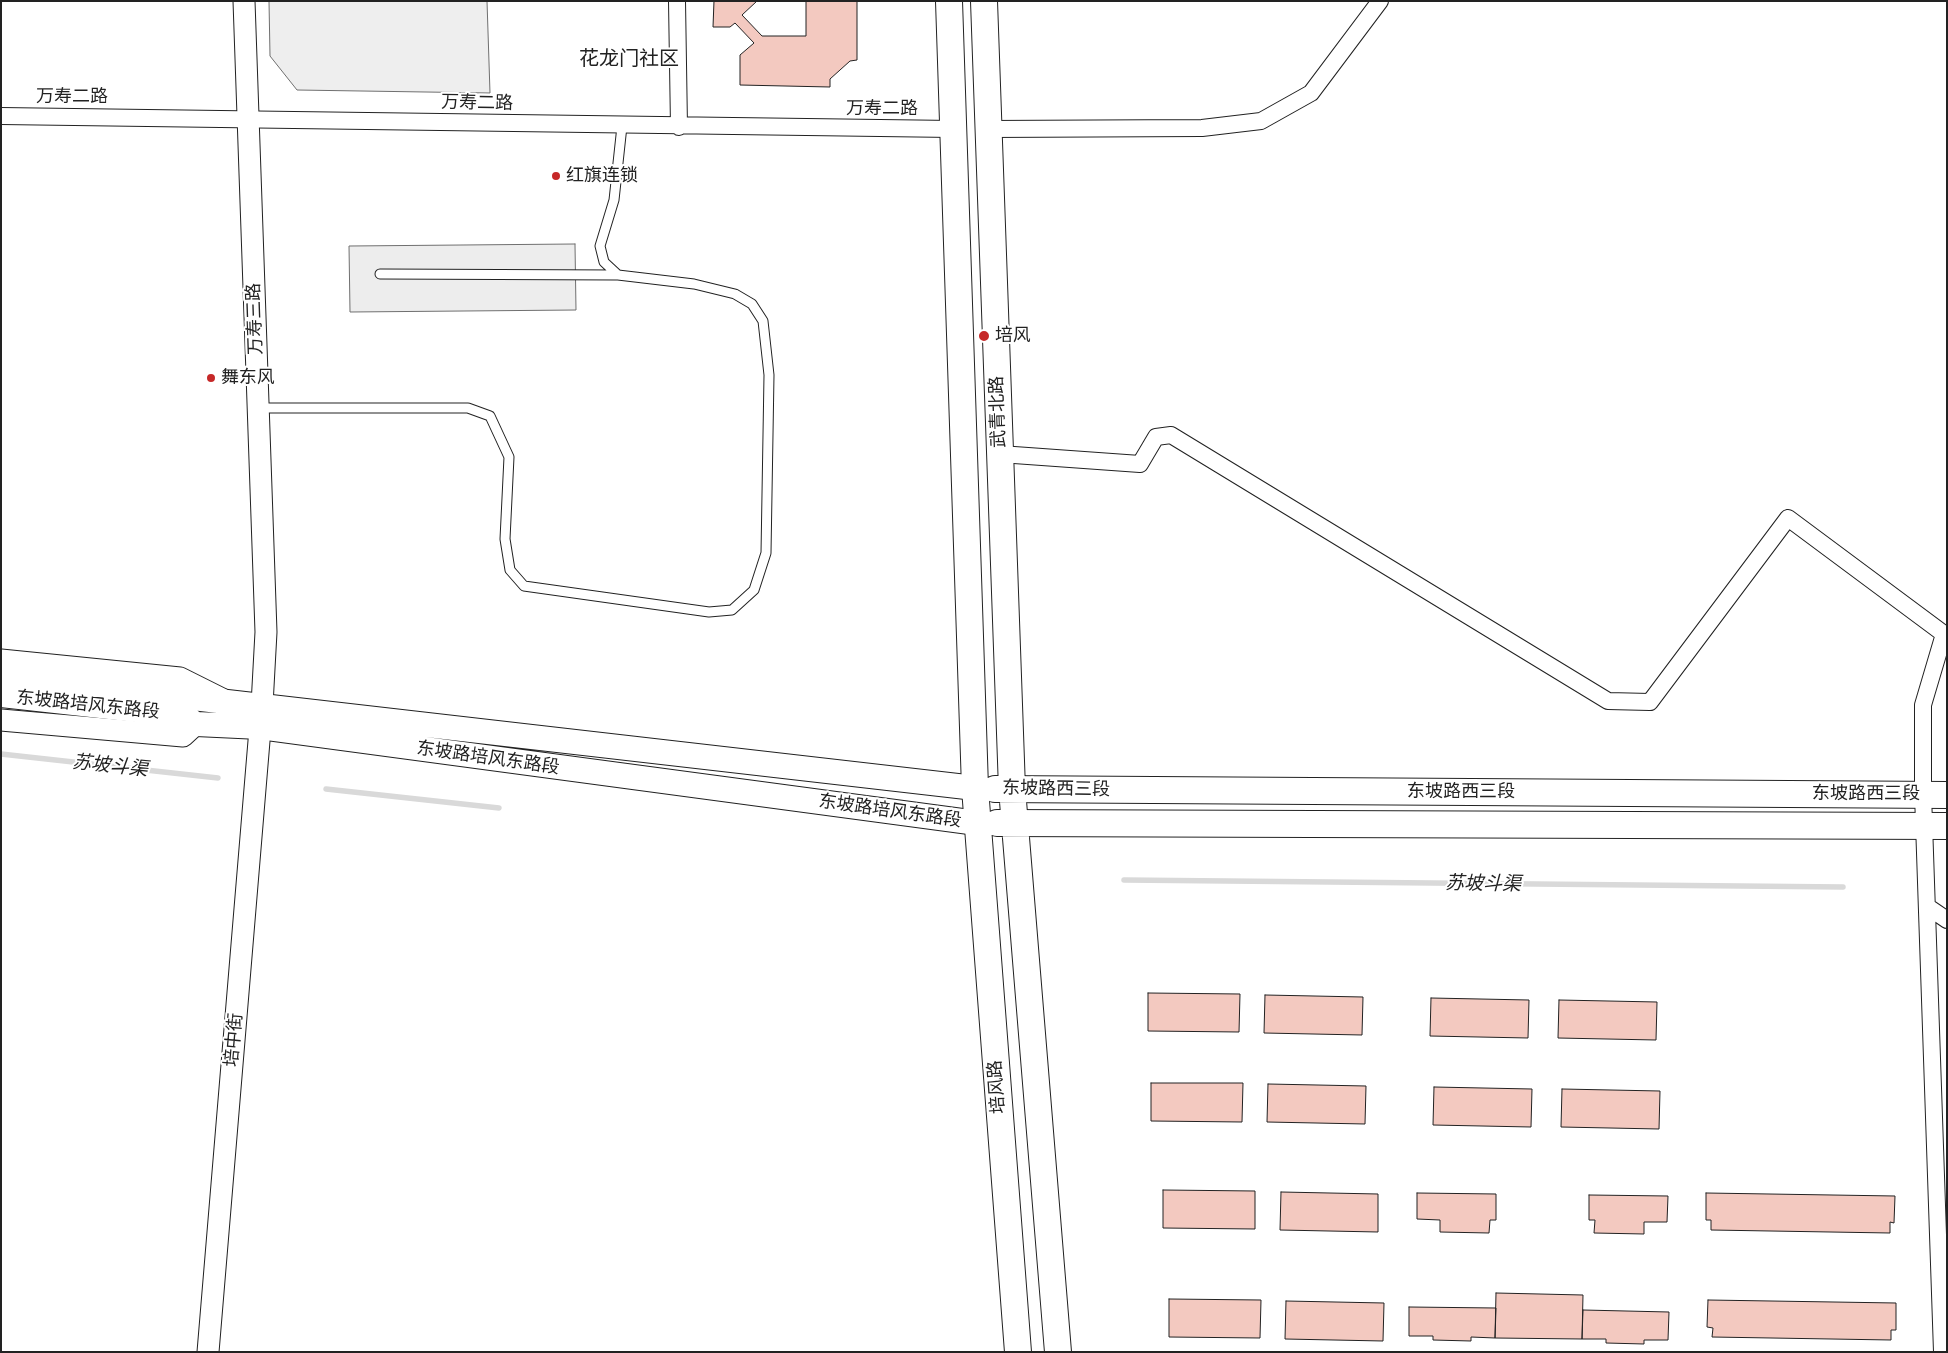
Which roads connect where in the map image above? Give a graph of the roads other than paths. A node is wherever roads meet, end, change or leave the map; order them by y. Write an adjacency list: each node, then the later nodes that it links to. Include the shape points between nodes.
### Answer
1 (244, 1): 7 (street, 万寿三路)
2 (676, 1): 9 (street)
3 (949, 1): 11 (main road, 武青北路)
4 (984, 1): 10 (main road, 武青北路)
5 (1380, 1): 10 (street, via 1311,92 1260,121 1202,128)
6 (1, 116): 7 (street, 万寿二路)
7 (248, 118): 8 (street, 万寿二路); 14 (street, 万寿三路)
8 (622, 126): 9 (street, 万寿二路); 13 (lane, via 614,200 600,246 604,262)
9 (679, 128): 11 (street, 万寿二路)
10 (988, 129): 15 (main road, 武青北路)
11 (953, 130): 23 (main road, 武青北路)
12 (380, 274): 13 (lane)
13 (618, 275): 14 (lane, via 694,284 736,294 752,304 763,321 769,375 766,553 754,590 732,610 709,612 524,586 510,570 505,539 509,457 490,416 468,408)
14 (258, 408): 20 (street, 万寿三路, via 266,632)
15 (1000, 454): 24 (main road, 武青北路); 25 (street, via 1140,464 1156,437 1171,435 1608,701 1650,702 1788,518 1944,634 1923,705)
16 (1, 660): 19 (street, via 180,678)
17 (1, 676): 19 (main road, 东坡路培风东路段)
18 (1, 695): 22 (main road, 东坡路培风东路段, via 182,715)
19 (225, 700): 20 (main road, 东坡路培风东路段)
20 (261, 716): 22 (main road, 东坡路培风东路段); 23 (main road, 东坡路培风东路段); 26 (main road, 东坡路培风东路段); 31 (street, 培中街)
21 (1, 720): 22 (street, via 184,736)
22 (196, 724)
23 (974, 788): 24 (main road, 东坡路西三段); 26 (main road, 武青北路)
24 (1012, 789): 25 (main road, 东坡路西三段); 27 (main road, 武青北路)
25 (1935, 794): 28 (street)
26 (976, 823): 27 (main road, 东坡路西三段); 32 (main road, 培风路)
27 (1014, 823): 28 (main road, 东坡路西三段); 33 (main road)
28 (1936, 826): 29 (street)
29 (1928, 907): 30 (street); 34 (street)
30 (1947, 920)
31 (208, 1352)
32 (1018, 1352)
33 (1058, 1352)
34 (1942, 1352)

